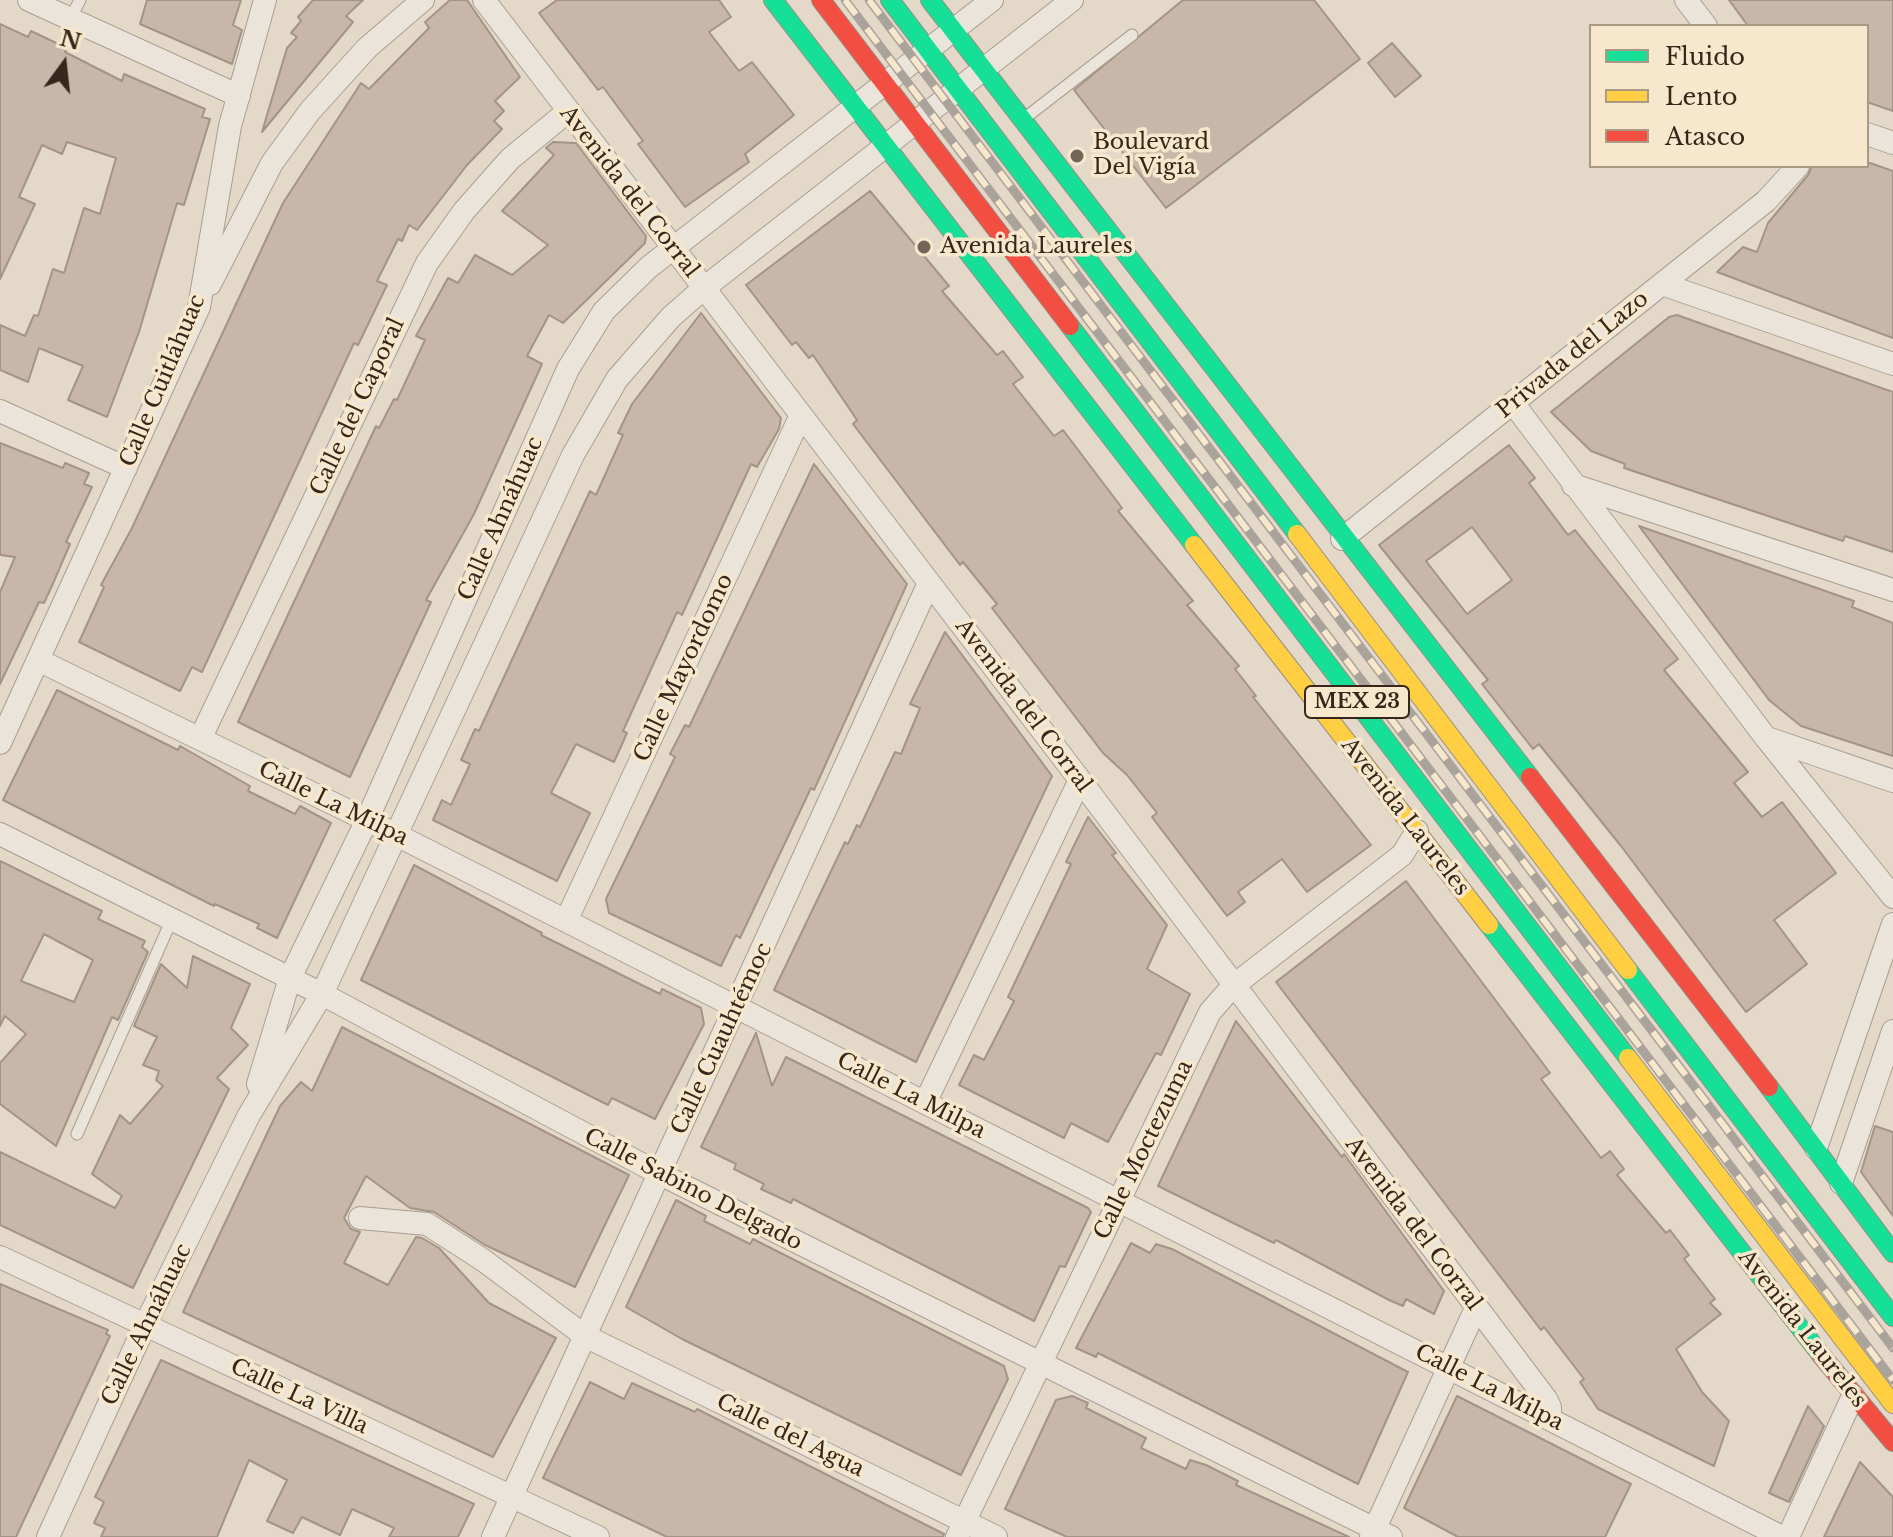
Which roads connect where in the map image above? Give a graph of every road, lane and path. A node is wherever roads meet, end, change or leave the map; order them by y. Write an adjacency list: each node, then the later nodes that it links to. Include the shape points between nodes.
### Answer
1 (29, 0): 12 (street)
2 (265, 0): 20 (street, Calle Cuitláhuac)
3 (423, 0): 32 (street, via 367,48 272,163)
4 (484, 0): 22 (street, Avenida del Corral)
5 (773, 0): 21 (main road, Avenida Laureles)
6 (821, 0): 18 (main road, Avenida Laureles / MEX 23)
7 (890, 0): 16 (main road, MEX 23)
8 (930, 0): 14 (main road)
9 (992, 0): 14 (street, Calle Ahnáhuac)
10 (1072, 0): 17 (street, Calle Ahnáhuac)
11 (1686, 0): 13 (street)
12 (75, 10): 20 (street)
13 (1704, 24)
14 (953, 30): 16 (street, Calle Ahnáhuac); 17 (main road)
15 (1132, 35): 23 (lane)
16 (928, 50): 18 (street, Calle Ahnáhuac); 19 (main road, MEX 23)
17 (982, 69): 19 (street, Calle Ahnáhuac); 23 (main road)
18 (885, 83): 21 (street, Calle Ahnáhuac); 24 (main road, Avenida Laureles / MEX 23)
19 (957, 89): 24 (street, Calle Ahnáhuac); 72 (main road, MEX 23)
20 (239, 96): 32 (street, Calle Cuitláhuac)
21 (854, 108): 27 (main road, Avenida Laureles); 29 (street, Calle Ahnáhuac)
22 (567, 112): 29 (street, Avenida del Corral); 44 (street, Calle del Caporal, via 510,159 427,263)
23 (1022, 120): 39 (main road)
24 (915, 123): 27 (street, Calle Ahnáhuac); 78 (main road, Avenida Laureles / MEX 23)
25 (1869, 135): 26 (street)
26 (1893, 143)
27 (885, 148): 31 (street, Calle Ahnáhuac); 49 (main road, Avenida Laureles)
28 (1796, 168): 30 (street, Privada del Lazo, via 1766,201)
29 (674, 248): 31 (street, Avenida del Corral); 48 (street, Calle Ahnáhuac, via 604,311 568,369)
30 (1662, 284): 33 (street); 34 (street, Privada del Lazo)
31 (704, 288): 36 (street, Avenida del Corral); 51 (street, Calle Ahnáhuac, via 617,379 573,455)
32 (199, 307): 37 (street, Calle Cuitláhuac)
33 (1893, 364)
34 (1513, 403): 38 (street); 39 (street, Privada del Lazo)
35 (0, 411): 37 (street)
36 (801, 415): 40 (street, Avenida del Corral); 54 (street, Calle Mayordomo)
37 (126, 468): 42 (street, Calle Cuitláhuac)
38 (1573, 485): 41 (street); 43 (street)
39 (1342, 539): 64 (main road)
40 (929, 583): 46 (street, Avenida del Corral); 59 (street, Calle Cuauhtémoc)
41 (1893, 590)
42 (38, 660): 44 (street, Calle La Milpa); 45 (street, Calle Cuitláhuac)
43 (1766, 738): 47 (street); 52 (street)
44 (200, 739): 48 (street, Calle La Milpa)
45 (0, 743)
46 (1080, 780): 57 (street, Avenida del Corral); 61 (street)
47 (1893, 781)
48 (367, 820): 51 (street, Calle La Milpa); 56 (street, Calle Ahnáhuac)
49 (1417, 831): 57 (street, Calle Moctezuma, via 1402,855); 77 (main road, Avenida Laureles)
50 (0, 834): 53 (street, Calle Sabino Delgado)
51 (398, 836): 54 (street, Calle La Milpa); 58 (street, Calle Ahnáhuac)
52 (1893, 897)
53 (172, 919): 56 (street, Calle Sabino Delgado); 63 (lane)
54 (566, 921): 59 (street, Calle La Milpa)
55 (1893, 924): 64 (street)
56 (290, 978): 58 (street, Calle Sabino Delgado); 62 (street, Calle Ahnáhuac)
57 (1233, 986): 67 (street, Calle Moctezuma, via 1210,1012); 71 (street, Avenida del Corral)
58 (322, 994): 62 (street, Calle Ahnáhuac); 65 (street, Calle Sabino Delgado)
59 (737, 1008): 61 (street, Calle La Milpa); 65 (street, Calle Cuauhtémoc)
60 (1893, 1031): 66 (street)
61 (925, 1103): 67 (street, Calle La Milpa)
62 (249, 1115): 73 (street, Calle Ahnáhuac)
63 (77, 1134)
64 (1816, 1148): 66 (main road)
65 (660, 1174): 74 (street, Calle Cuauhtémoc); 75 (street, Calle Sabino Delgado)
66 (1841, 1183): 69 (main road)
67 (1120, 1201): 75 (street, Calle Moctezuma); 76 (street, Calle La Milpa)
68 (360, 1218): 74 (street, Calle del Agua, via 427,1224)
69 (1893, 1253)
70 (0, 1257): 73 (street, Calle La Villa)
71 (1476, 1308): 76 (street); 79 (street, Avenida del Corral, via 1546,1399)
72 (1893, 1317)
73 (145, 1325): 81 (street, Calle La Villa); 84 (street, Calle Ahnáhuac)
74 (585, 1336): 81 (street, Calle Cuauhtémoc); 82 (street, Calle del Agua)
75 (1041, 1365): 82 (street, Calle Moctezuma); 83 (street, Calle Sabino Delgado)
76 (1449, 1368): 79 (street, Calle La Milpa); 83 (street)
77 (1853, 1396): 80 (main road, Avenida Laureles); 89 (street)
78 (1893, 1404)
79 (1550, 1419): 88 (street, Calle La Milpa)
80 (1893, 1442)
81 (512, 1496): 85 (street, Calle Cuauhtémoc); 86 (street, Calle La Villa)
82 (961, 1529): 87 (street, Calle del Agua)
83 (1379, 1534)
84 (48, 1537)
85 (493, 1537)
86 (598, 1537)
87 (996, 1537)
88 (1782, 1537)
89 (1788, 1537)

